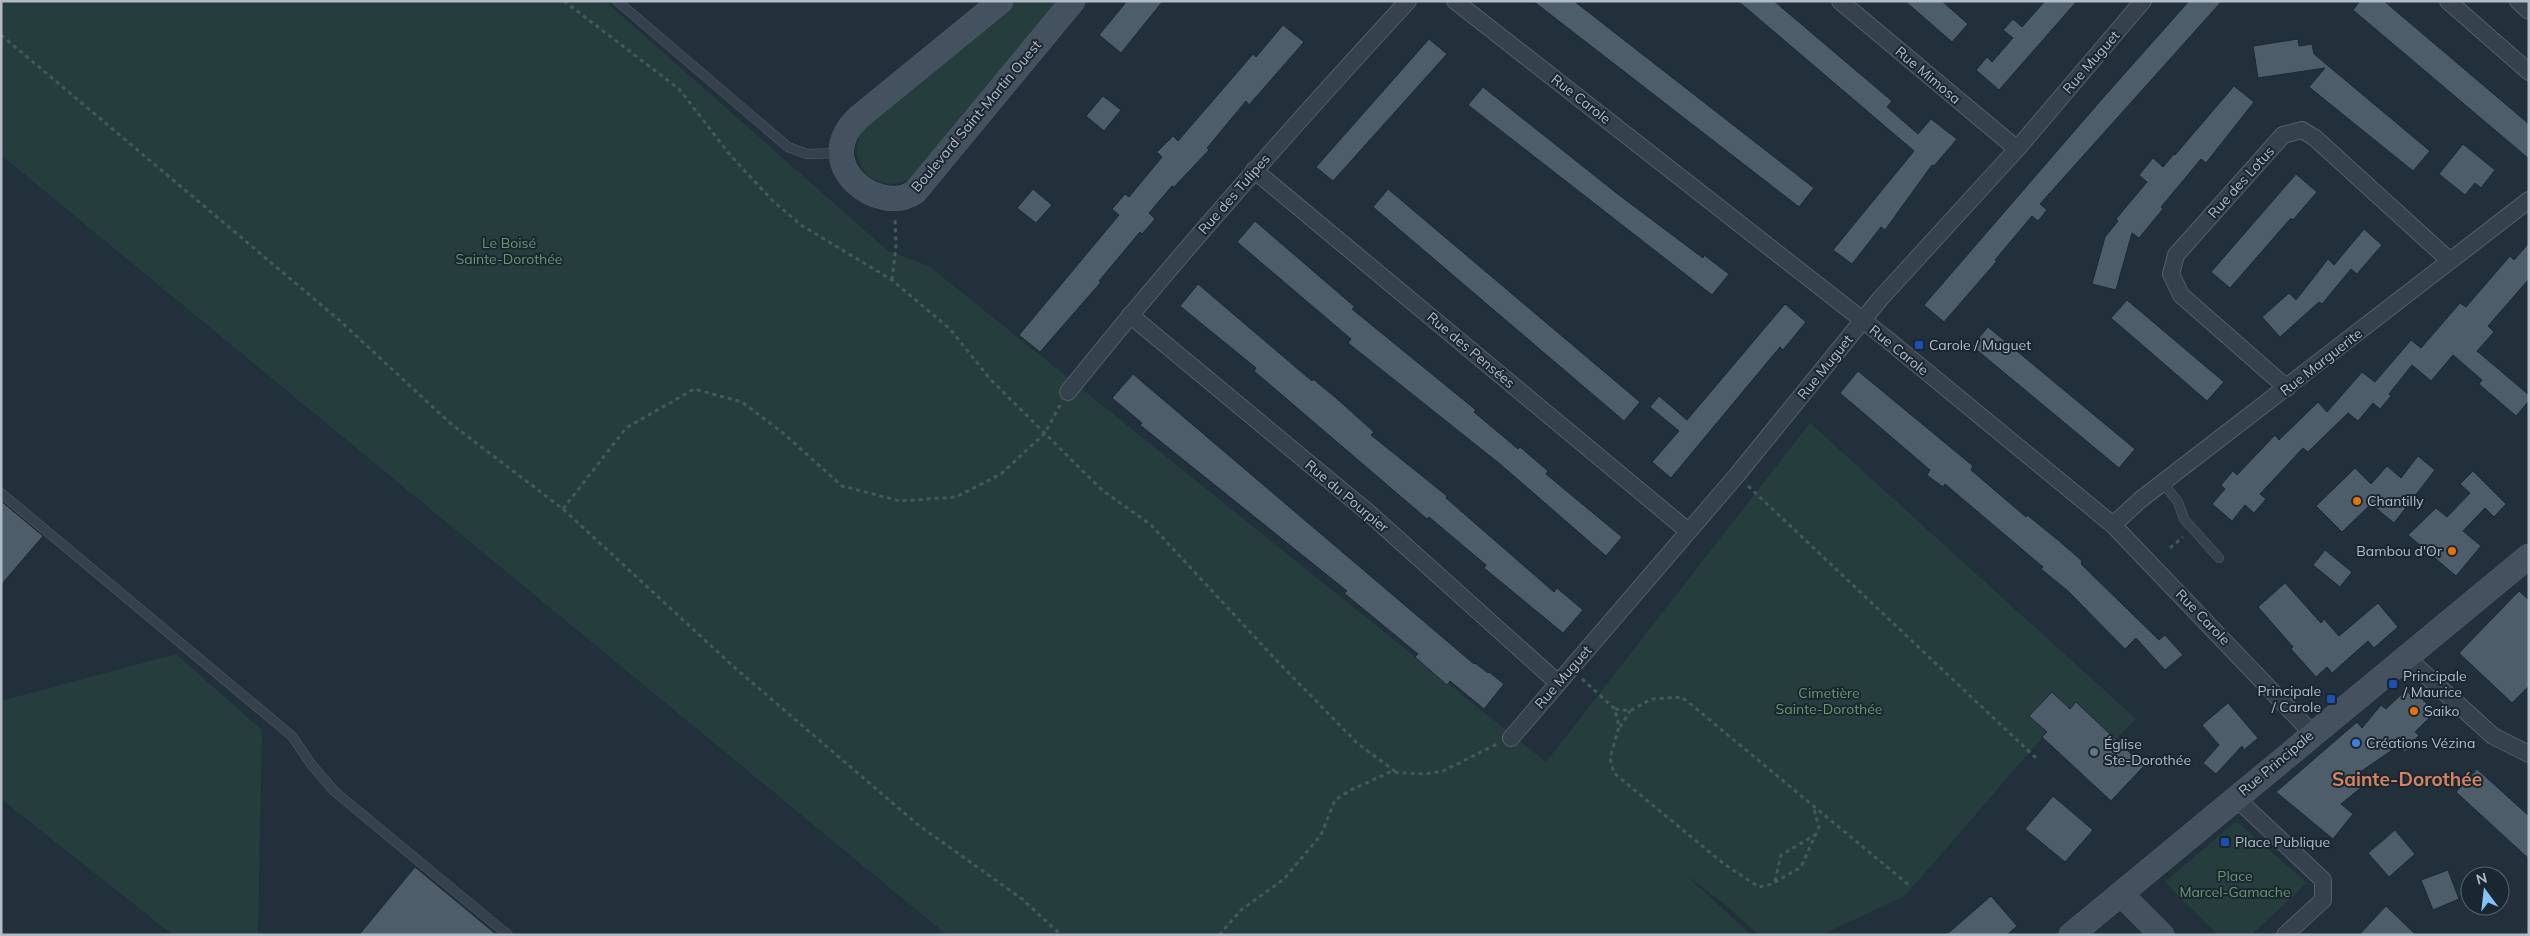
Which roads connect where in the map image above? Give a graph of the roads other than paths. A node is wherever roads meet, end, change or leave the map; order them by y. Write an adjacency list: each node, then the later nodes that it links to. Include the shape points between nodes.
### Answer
1 (617, 1): 13 (lane, via 794,151)
2 (1001, 1): 13 (street, via 850,125 843,136)
3 (1073, 1): 13 (street, Boulevard Saint-Martin Ouest, via 911,194 895,198 876,194 859,185 845,170)
4 (1408, 1): 14 (street, Rue des Tulipes)
5 (1455, 1): 18 (street, Rue Carole)
6 (1840, 1): 12 (street, Rue Mimosa)
7 (2143, 1): 12 (street, Rue Muguet)
8 (2448, 1): 11 (street)
9 (2518, 1): 10 (street)
10 (2529, 11)
11 (2529, 72)
12 (2017, 149): 18 (street, Rue Muguet)
13 (841, 153)
14 (1254, 170): 17 (street, Rue des Tulipes); 24 (street, Rue des Pensées)
15 (2529, 200): 16 (street, Rue Marguerite)
16 (2450, 261): 19 (street, Rue Marguerite); 19 (street, Rue des Lotus, via 2315,138 2302,130 2283,135 2176,255 2171,274 2181,295)
17 (1130, 315): 20 (street, Rue des Tulipes); 28 (street, Rue du Pourpier, via 1370,514)
18 (1863, 320): 23 (street, Rue Carole); 24 (street, Rue Muguet)
19 (2288, 388): 21 (street, Rue Marguerite)
20 (1068, 392)
21 (2163, 483): 23 (street, Rue Marguerite); 26 (lane, via 2178,502 2184,519)
22 (1, 494): 34 (lane, via 292,736 334,791)
23 (2113, 525): 29 (street, Rue Carole)
24 (1688, 531): 28 (street, Rue Muguet)
25 (2529, 556): 27 (street, Rue Principale)
26 (2219, 558)
27 (2407, 658): 29 (street, Rue Principale); 31 (street, via 2493,736)
28 (1558, 683): 30 (street, Rue Muguet)
29 (2312, 733): 32 (street, Rue Principale)
30 (1511, 738)
31 (2529, 754)
32 (2235, 797): 33 (street, Rue Principale); 37 (street, via 2323,880 2323,900)
33 (2120, 894): 35 (street, Rue Principale); 36 (street)
34 (508, 935)
35 (2071, 935)
36 (2162, 935)
37 (2286, 935)

